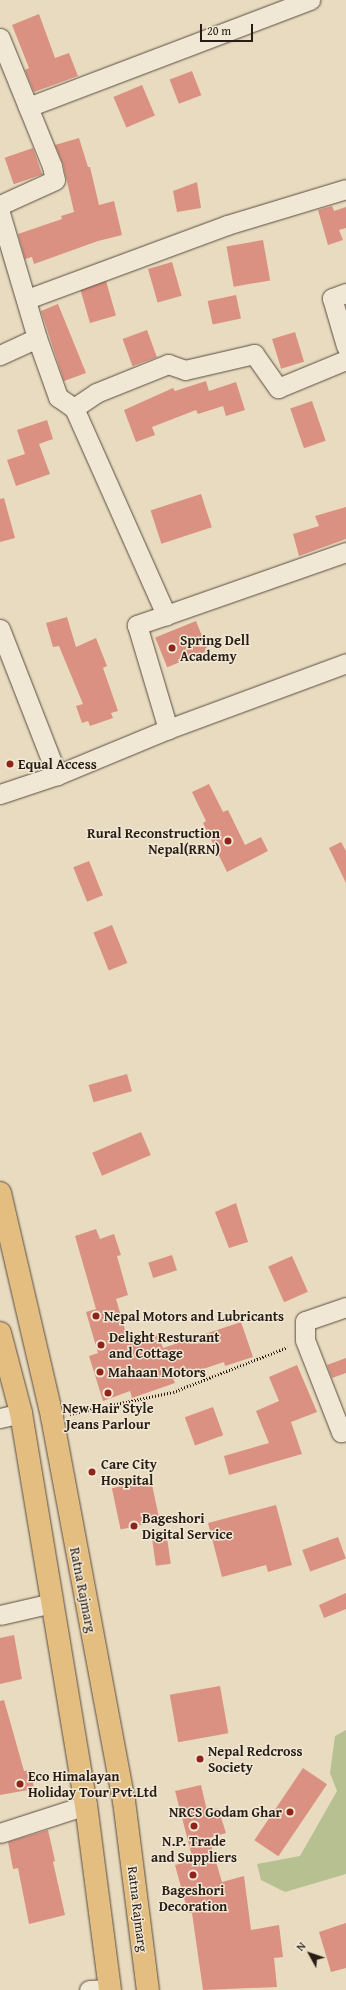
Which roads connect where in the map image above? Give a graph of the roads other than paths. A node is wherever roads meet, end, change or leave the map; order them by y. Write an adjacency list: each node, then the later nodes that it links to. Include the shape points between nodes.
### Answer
1 (310, 0): 3 (street)
2 (0, 38): 3 (street)
3 (28, 107): 5 (street, via 52,166 55,180)
4 (346, 189): 8 (street, via 227,225)
5 (0, 206)
6 (0, 213): 8 (street)
7 (346, 294): 10 (street, via 332,298)
8 (27, 299): 9 (street)
9 (37, 338): 11 (street); 13 (street, via 58,397)
10 (346, 346)
11 (0, 354)
12 (346, 360): 13 (street, via 278,388 254,354 185,370 168,364 96,393)
13 (74, 408): 15 (street)
14 (345, 556): 15 (street)
15 (166, 615): 18 (street, via 137,625)
16 (0, 629): 19 (street)
17 (346, 663): 18 (street)
18 (168, 729): 19 (street)
19 (57, 775): 20 (street)
20 (0, 794)
21 (0, 1193): 32 (highway, Ratna Rajmarg, via 52,1417 124,1801)
22 (346, 1307): 26 (street, via 305,1321 305,1340 341,1432)
23 (0, 1333): 24 (highway)
24 (21, 1413): 25 (street); 27 (highway)
25 (0, 1418)
26 (346, 1431)
27 (52, 1603): 28 (street); 29 (highway)
28 (0, 1615)
29 (86, 1804): 30 (street); 31 (highway)
30 (0, 1833)
31 (103, 1990)
32 (148, 1990)

